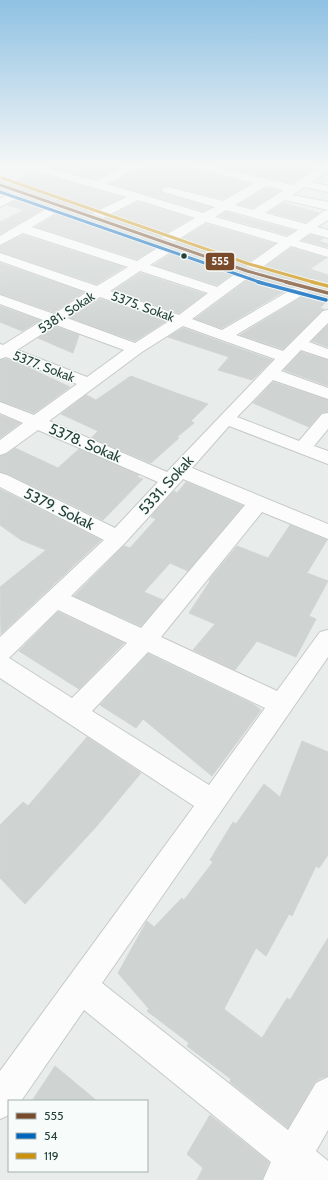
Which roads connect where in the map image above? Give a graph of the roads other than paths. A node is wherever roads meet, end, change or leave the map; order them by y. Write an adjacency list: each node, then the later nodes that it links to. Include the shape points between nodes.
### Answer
1 (35, 220): 7 (street)
2 (98, 220): 12 (main road)
3 (202, 220): 12 (street, 5381. Sokak)
4 (212, 220): 11 (street)
5 (279, 220): 8 (street)
6 (319, 220): 8 (street)
7 (22, 228): 10 (street); 15 (street)
8 (308, 228): 9 (street); 11 (street)
9 (328, 234)
10 (0, 241)
11 (288, 242): 13 (street); 16 (street)
12 (168, 243): 15 (street, 5381. Sokak); 16 (main road)
13 (328, 253)
14 (0, 257): 18 (street, 5375. Sokak)
15 (138, 266): 18 (street, 5381. Sokak); 19 (street)
16 (247, 271): 17 (main road); 19 (street)
17 (306, 287): 20 (main road); 25 (street)
18 (99, 291): 23 (street, 5381. Sokak); 24 (street, 5375. Sokak)
19 (219, 292): 24 (street)
20 (328, 293)
21 (0, 299): 23 (street)
22 (328, 314): 28 (street, 5331. Sokak)
23 (55, 319): 26 (street); 27 (street, 5381. Sokak)
24 (182, 320): 25 (street, 5375. Sokak); 26 (street)
25 (224, 335): 28 (street, 5375. Sokak)
26 (136, 349): 31 (street)
27 (2, 351): 31 (street, 5377. Sokak)
28 (292, 351): 29 (street, 5375. Sokak); 30 (street, 5331. Sokak)
29 (328, 354)
30 (270, 373): 32 (street); 35 (street, 5331. Sokak)
31 (88, 383): 36 (street)
32 (328, 394)
33 (0, 407): 36 (street, 5378. Sokak)
34 (328, 418): 37 (street)
35 (226, 419): 37 (street); 40 (street, 5331. Sokak)
36 (36, 422): 38 (street); 40 (street, 5378. Sokak)
37 (303, 448): 39 (street)
38 (0, 449)
39 (328, 458)
40 (174, 475): 42 (street, 5378. Sokak); 44 (street, 5331. Sokak)
41 (0, 479): 44 (street, 5379. Sokak)
42 (258, 503): 43 (street, 5378. Sokak); 47 (street)
43 (328, 532)
44 (118, 538): 45 (street, 5331. Sokak)
45 (56, 599): 47 (street); 48 (street, 5331. Sokak)
46 (328, 638): 50 (street)
47 (144, 641): 50 (street); 51 (street)
48 (0, 652)
49 (0, 665): 51 (street)
50 (282, 704): 52 (street)
51 (74, 712): 52 (street)
52 (212, 802): 53 (street)
53 (81, 988): 55 (street); 56 (street)
54 (328, 1095): 56 (street)
55 (0, 1101)
56 (288, 1168): 57 (street)
57 (322, 1180)

